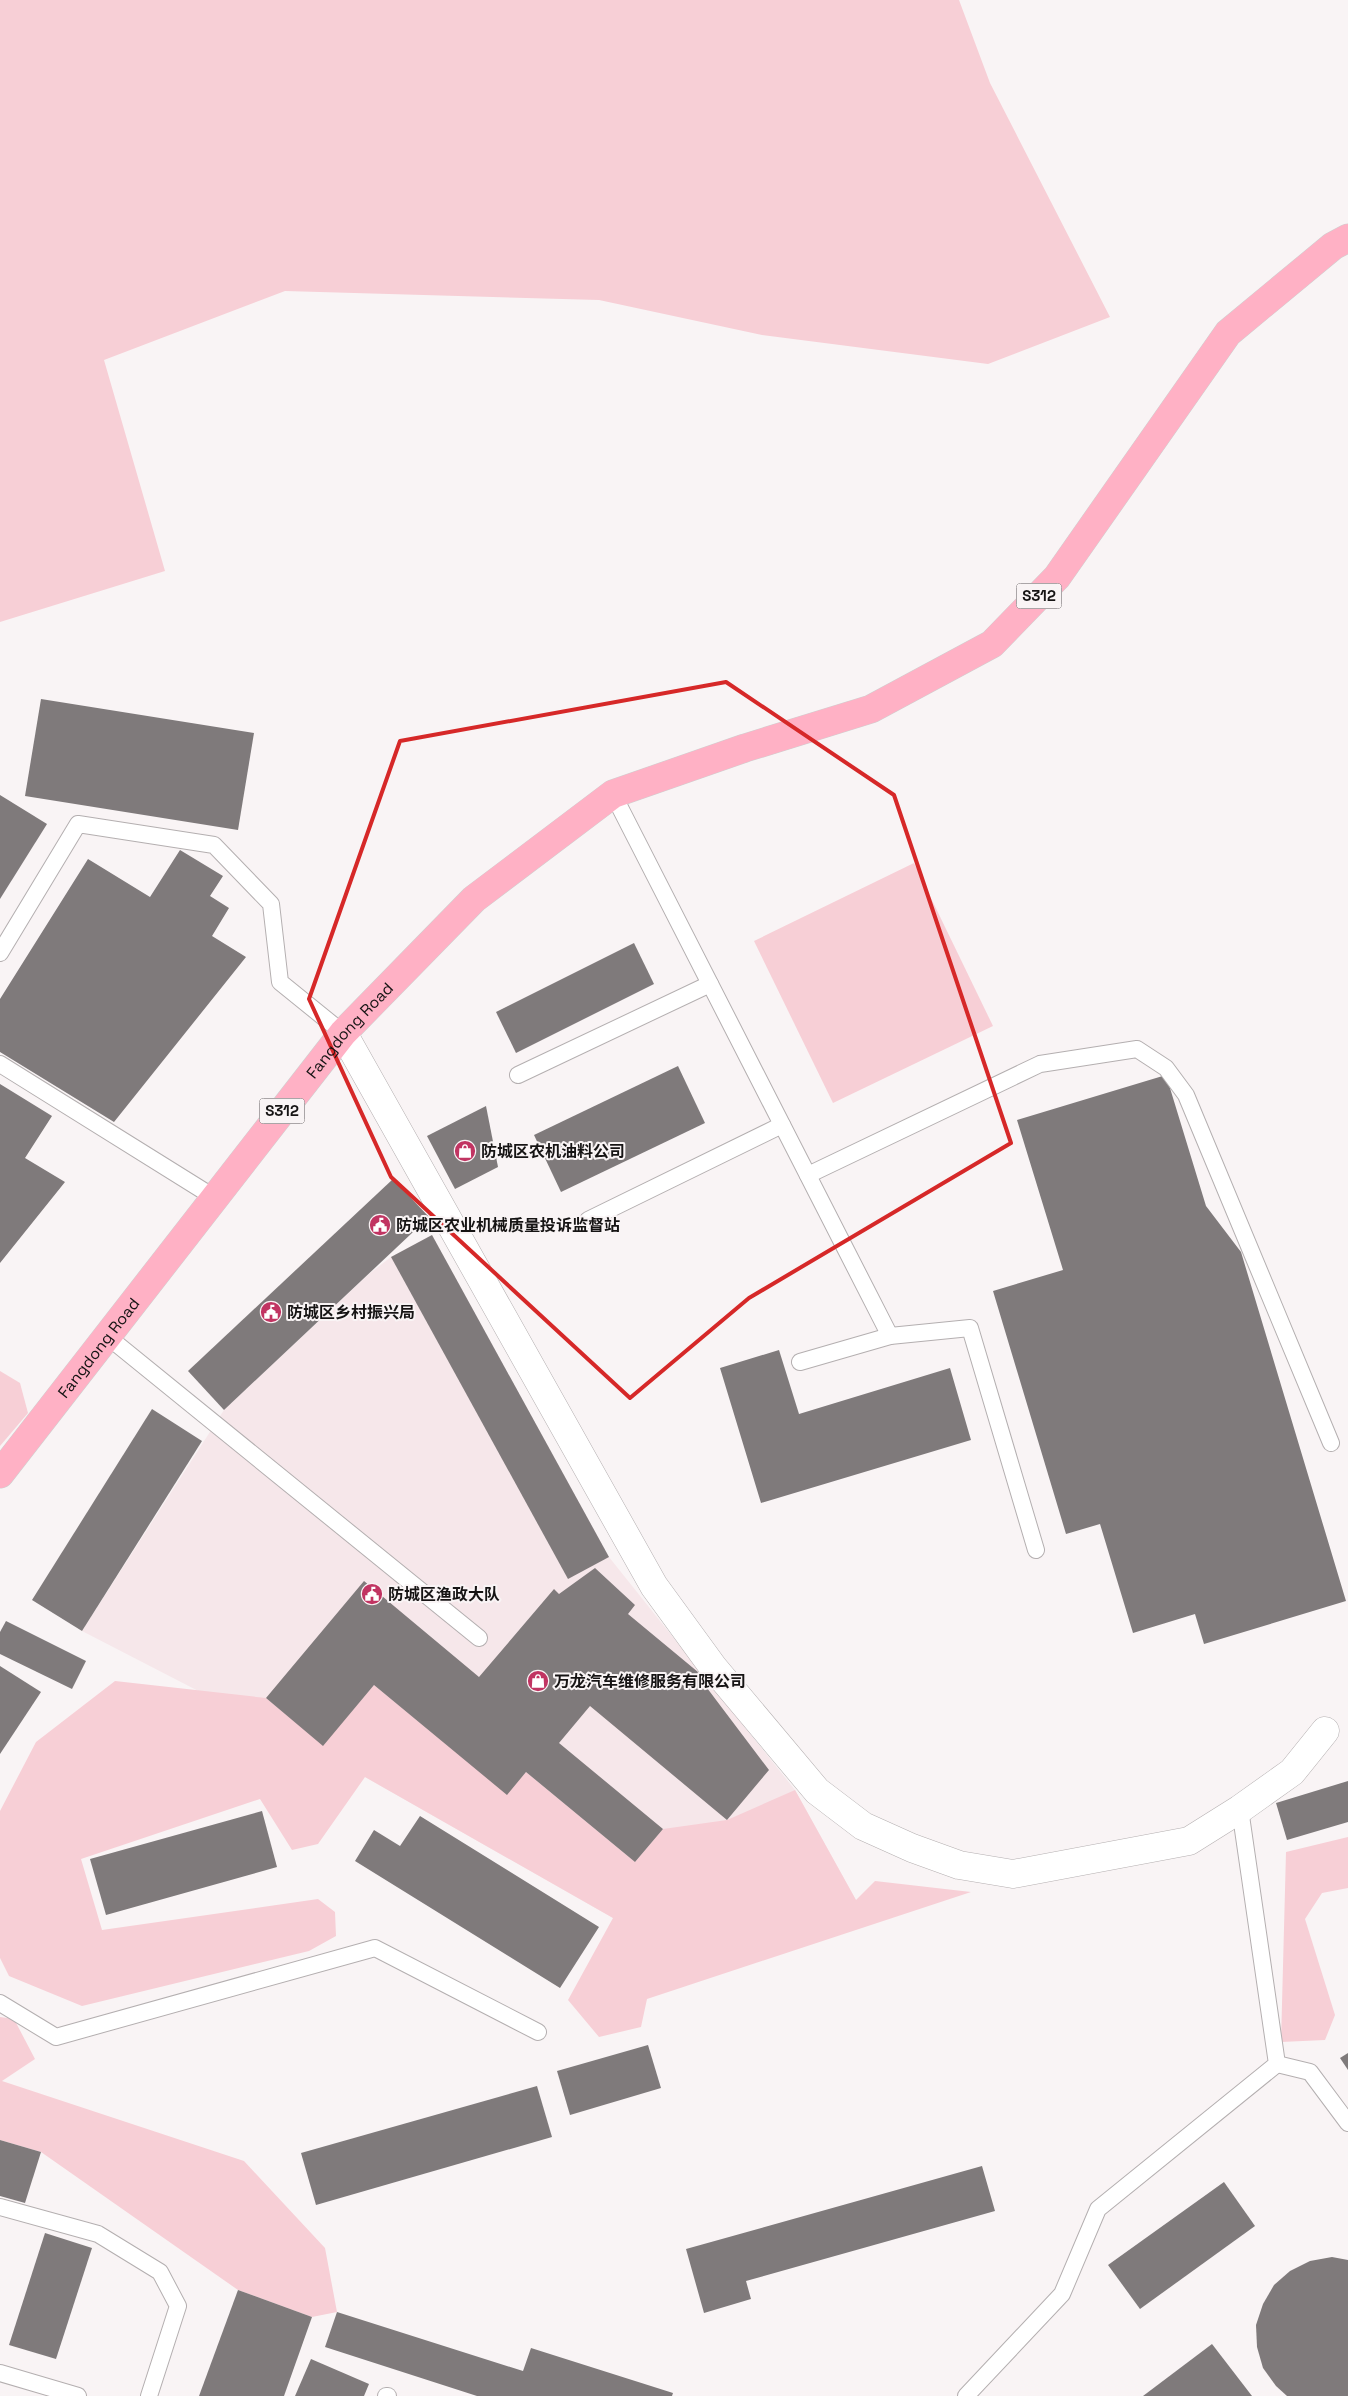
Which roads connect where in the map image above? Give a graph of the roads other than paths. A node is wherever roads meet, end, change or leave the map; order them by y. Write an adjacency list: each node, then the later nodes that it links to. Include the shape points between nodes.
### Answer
1 (1348, 238): 2 (main road, S312, via 1333,246 1228,333 1057,577 992,644 871,710 745,748)
2 (613, 794): 4 (lane); 5 (main road, Fangdong Road / S312, via 474,899)
3 (0, 953): 5 (lane, via 78,824 214,845 271,904 280,982)
4 (710, 984): 7 (lane); 8 (lane)
5 (343, 1033): 10 (main road, Fangdong Road / S312); 20 (street, via 654,1586 713,1667 817,1791 864,1826 912,1848 959,1865 1013,1874 1189,1841)
6 (0, 1064): 10 (lane)
7 (518, 1075)
8 (782, 1126): 9 (lane); 11 (lane)
9 (808, 1176): 13 (lane); 15 (lane, via 1040,1064 1137,1049 1166,1068 1186,1095)
10 (214, 1198): 12 (main road, Fangdong Road / S312)
11 (588, 1220)
12 (107, 1336): 16 (main road, Fangdong Road / S312); 18 (lane)
13 (890, 1336): 14 (lane); 17 (lane, via 970,1328)
14 (800, 1362)
15 (1332, 1443)
16 (0, 1474)
17 (1036, 1550)
18 (479, 1638)
19 (1325, 1732): 20 (street, via 1292,1772)
20 (1240, 1809): 23 (lane)
21 (0, 2003): 22 (lane, via 56,2036 375,1948)
22 (538, 2032)
23 (1277, 2064): 24 (lane, via 1310,2072); 29 (lane, via 1098,2209 1062,2294)
24 (1348, 2123)
25 (0, 2206): 28 (lane, via 98,2234 160,2272 178,2306)
26 (0, 2373): 27 (lane)
27 (78, 2396)
28 (149, 2396)
29 (966, 2396)

